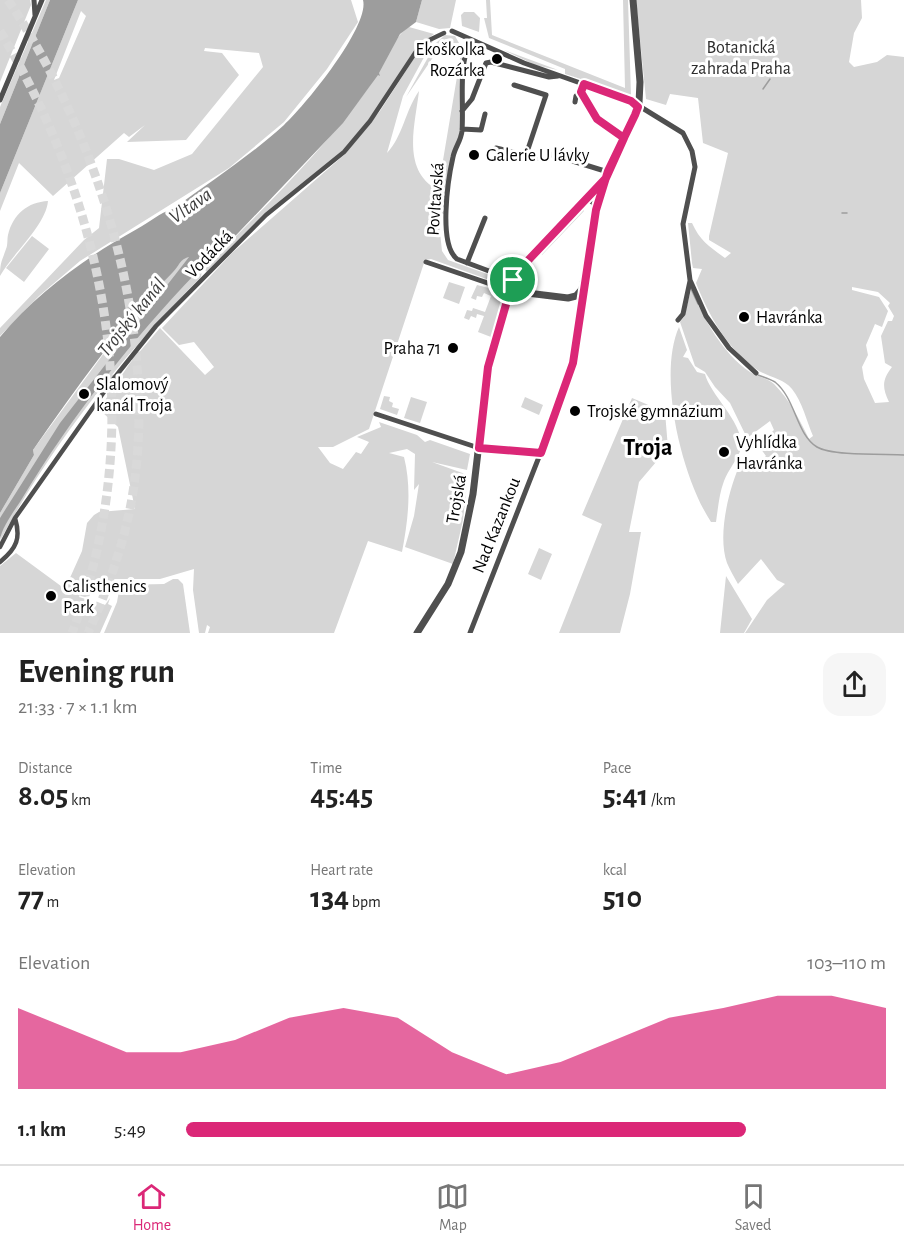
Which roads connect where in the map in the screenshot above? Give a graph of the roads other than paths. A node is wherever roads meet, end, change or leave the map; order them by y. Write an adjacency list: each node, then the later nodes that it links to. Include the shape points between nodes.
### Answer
1 (34, 0): 4 (street)
2 (42, 0): 4 (street)
3 (633, 0): 14 (street, Trojská, via 640,82)
4 (35, 17): 12 (street)
5 (452, 32): 7 (street)
6 (444, 33): 36 (street, Vodácká, via 421,44 370,121 344,152 266,215 156,326 111,382)
7 (470, 40): 8 (street); 15 (street, Povltavská, via 463,70)
8 (560, 76): 9 (street); 15 (street, via 486,63 472,99)
9 (584, 84): 11 (street); 14 (street)
10 (514, 85): 20 (street, via 546,94)
11 (581, 92): 13 (street); 18 (street, via 597,119)
12 (0, 99)
13 (575, 102)
14 (638, 107): 18 (street, Trojská); 28 (street, via 683,133 692,151 694,182 685,204 683,224)
15 (462, 112): 17 (street, Povltavská)
16 (485, 114): 17 (street, via 481,130)
17 (462, 129): 26 (street, Povltavská, via 453,154 446,237 452,254)
18 (624, 138): 21 (street, Trojská)
19 (496, 148): 20 (street)
20 (526, 155): 21 (street, via 537,158 550,154)
21 (607, 175): 22 (street, Trojská); 23 (street, Trojská)
22 (585, 200): 23 (street, via 593,202); 27 (street, Trojská)
23 (596, 210): 29 (street, Trojská)
24 (486, 218): 26 (street)
25 (426, 262): 30 (street)
26 (467, 263): 27 (street)
27 (513, 280): 30 (street, Trojská)
28 (690, 280): 31 (street, via 683,314); 32 (street, via 706,316 729,348)
29 (582, 290): 30 (street, via 568,298); 35 (street, Nad Kazankou, via 573,363)
30 (511, 291): 34 (street, Trojská, via 488,367)
31 (678, 320)
32 (756, 373)
33 (376, 414): 34 (street)
34 (479, 448): 35 (street); 39 (street, Trojská, via 461,552 448,584)
35 (541, 453): 40 (street, Nad Kazankou)
36 (15, 518): 37 (street, Vodácká); 38 (street, via 19,539)
37 (0, 547)
38 (0, 562)
39 (417, 633)
40 (470, 633)

